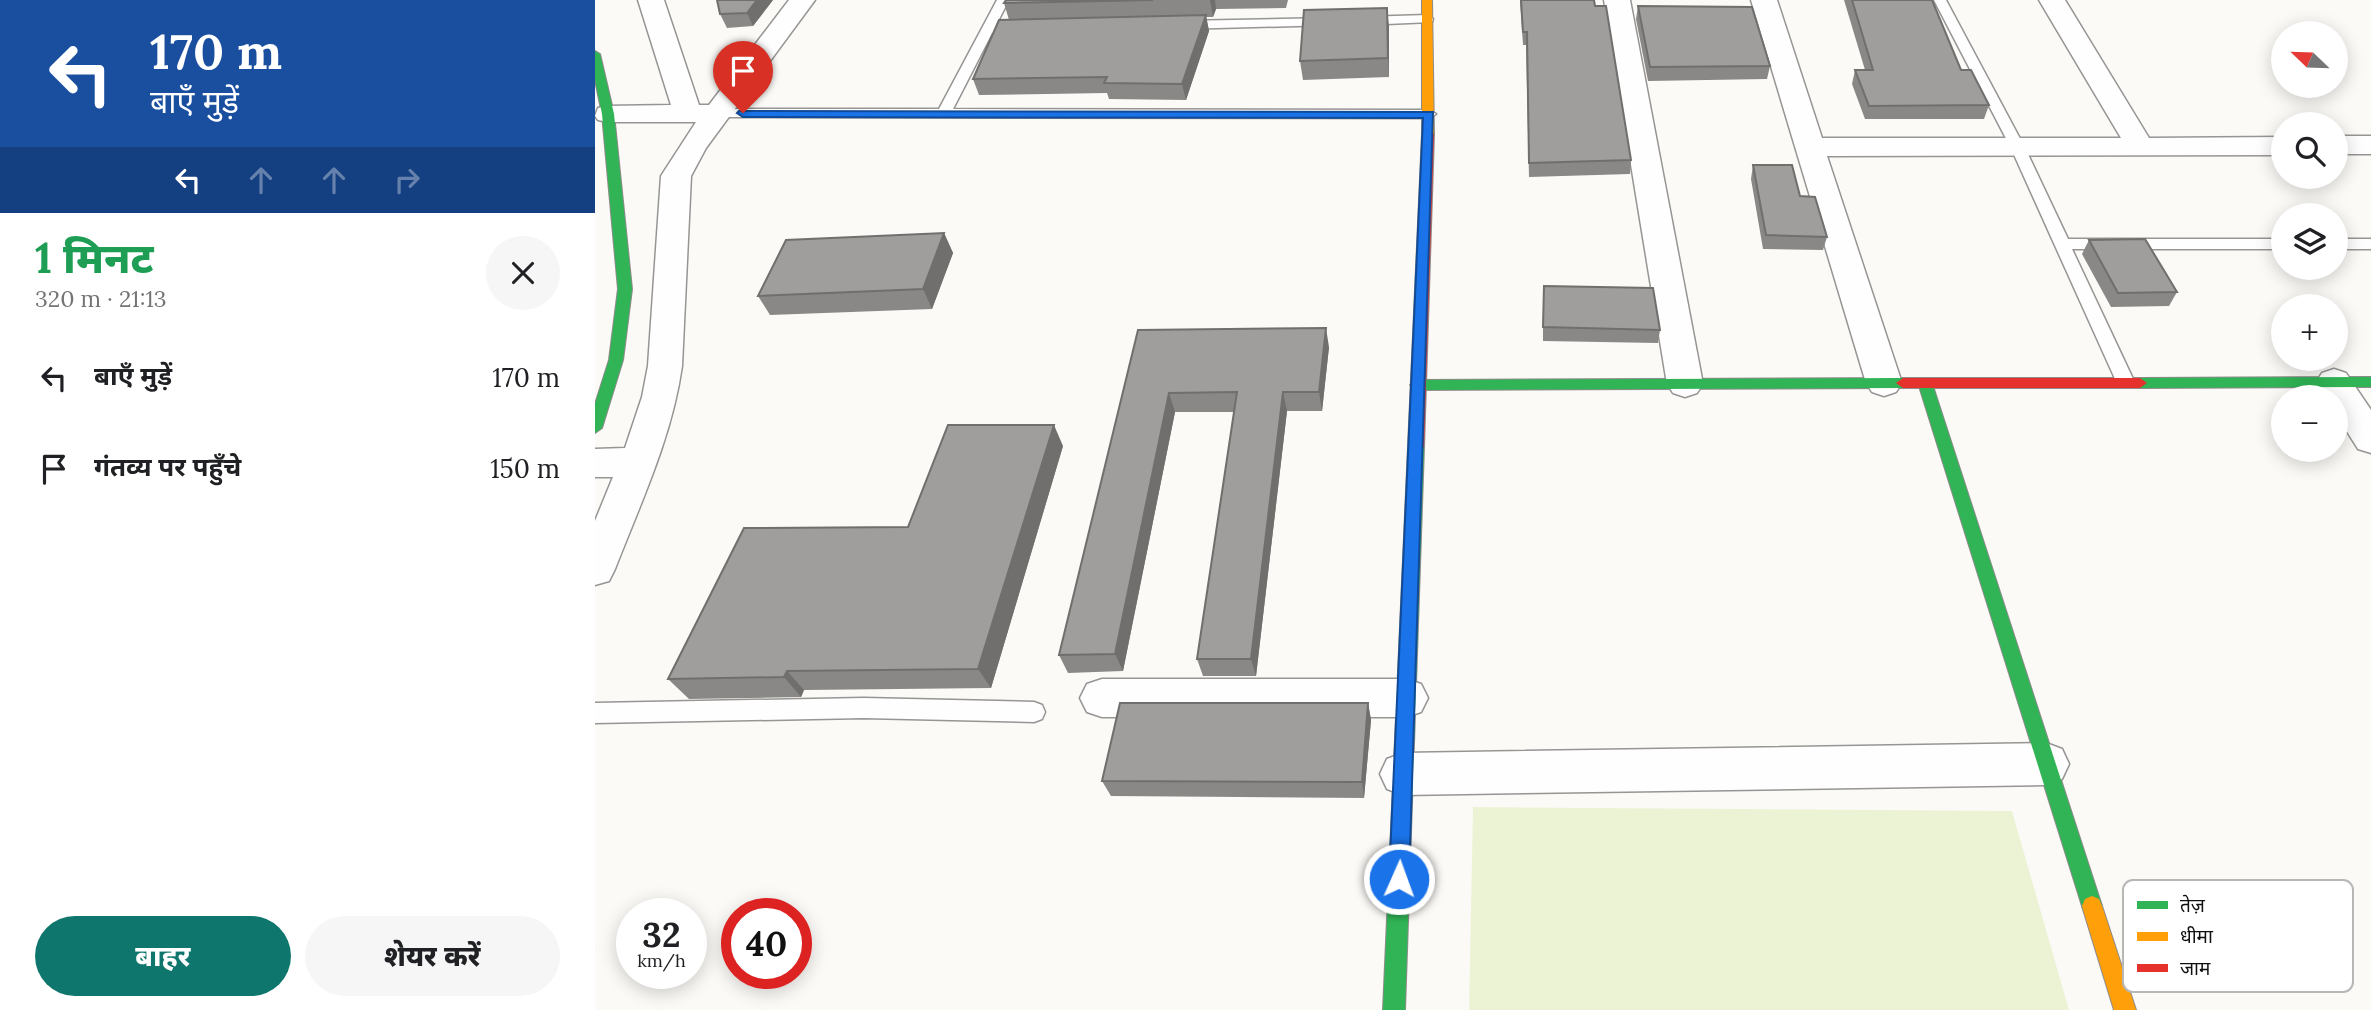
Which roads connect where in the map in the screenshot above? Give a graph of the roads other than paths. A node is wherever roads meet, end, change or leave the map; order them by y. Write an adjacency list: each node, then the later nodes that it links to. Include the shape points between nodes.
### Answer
1 (651, 0): 14 (street)
2 (802, 0): 14 (street)
3 (1003, 0): 12 (lane)
4 (1427, 0): 9 (street)
5 (1616, 0): 33 (street)
6 (1764, 0): 22 (street)
7 (1940, 0): 23 (lane)
8 (2052, 0): 20 (street)
9 (1427, 19): 10 (lane); 17 (street)
10 (1166, 25)
11 (1029, 28): 12 (lane)
12 (988, 29): 16 (lane)
13 (595, 54): 15 (street)
14 (703, 113): 15 (street); 16 (lane); 37 (street, via 676,177 665,366 652,428)
15 (608, 114): 35 (street, via 624,315)
16 (943, 114): 17 (lane)
17 (1429, 114): 34 (street)
18 (2348, 145): 19 (street)
19 (2371, 145)
20 (2140, 146): 21 (street); 23 (street)
21 (2271, 146)
22 (1809, 147): 23 (street); 31 (street)
23 (2018, 148): 24 (lane)
24 (2062, 244): 25 (lane); 28 (lane)
25 (2271, 244)
26 (2348, 244): 27 (lane)
27 (2371, 244)
28 (2125, 381): 29 (street); 32 (street)
29 (2334, 382): 30 (street); 36 (street)
30 (2371, 382)
31 (1884, 383): 32 (street); 33 (street)
32 (1925, 383): 44 (street)
33 (1685, 384): 34 (street)
34 (1417, 385): 41 (street)
35 (595, 428)
36 (2371, 439)
37 (638, 462): 38 (street); 39 (street)
38 (595, 463)
39 (595, 569)
40 (1102, 698): 41 (street)
41 (1406, 698): 45 (street)
42 (1034, 712): 43 (lane, via 864,708)
43 (595, 713)
44 (2046, 764): 45 (street); 47 (street)
45 (1403, 774): 46 (street)
46 (1394, 1010)
47 (2125, 1010)

